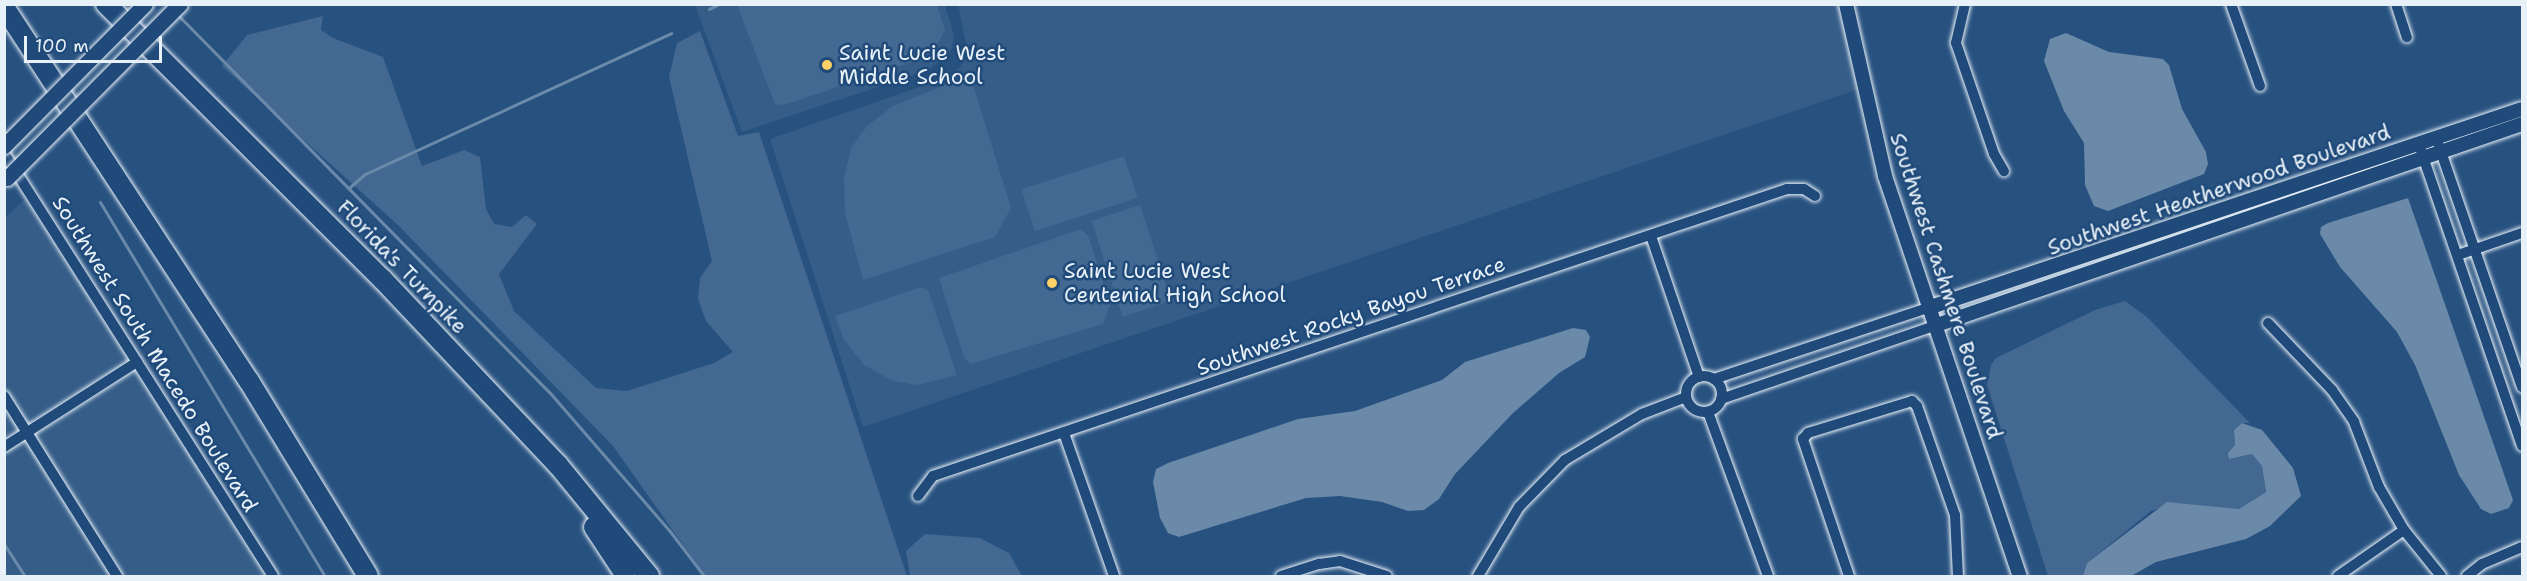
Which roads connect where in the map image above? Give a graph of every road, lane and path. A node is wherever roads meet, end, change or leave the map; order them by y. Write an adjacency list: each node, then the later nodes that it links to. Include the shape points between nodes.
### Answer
1 (106, 4): 38 (highway, Florida's Turnpike, via 383,280)
2 (145, 4): 14 (main road, bridge)
3 (180, 4): 18 (main road, bridge)
4 (1846, 4): 24 (street, Southwest Cashmere Boulevard, via 1886,176)
5 (1965, 4): 17 (street, via 1956,43 1994,154)
6 (2231, 4): 10 (street)
7 (2396, 4): 9 (street)
8 (4, 7): 42 (highway)
9 (2407, 37)
10 (2260, 86)
11 (2523, 110): 13 (street, Southwest Heatherwood Boulevard)
12 (2523, 124): 13 (street, Southwest Heatherwood Boulevard)
13 (2439, 145): 15 (street, Southwest Heatherwood Boulevard); 22 (street)
14 (4, 146)
15 (2422, 151): 23 (street); 24 (street, Southwest Heatherwood Boulevard); 26 (street, Southwest Heatherwood Boulevard, via 2405,167)
16 (4, 153): 28 (street, Southwest South Macedo Boulevard)
17 (2004, 171)
18 (7, 178)
19 (1815, 196): 21 (street, Southwest Rocky Bayou Terrace, via 1804,189 1787,189)
20 (2523, 233): 22 (street)
21 (1651, 236): 30 (street); 39 (street, Southwest Rocky Bayou Terrace)
22 (2474, 249): 23 (street); 32 (street)
23 (2458, 255): 40 (street)
24 (1929, 308): 26 (street, Southwest Cashmere Boulevard); 27 (street)
25 (2268, 323): 44 (street, via 2332,390 2354,422 2379,487)
26 (1934, 326): 29 (street); 59 (street, Southwest Cashmere Boulevard)
27 (1797, 354): 29 (street, via 1798,362); 31 (street)
28 (137, 363): 37 (street); 48 (street, Southwest South Macedo Boulevard)
29 (1805, 368): 35 (street)
30 (1699, 377): 31 (street); 34 (street, via 1690,382)
31 (1714, 379): 35 (street, via 1721,387)
32 (2523, 387)
33 (4, 396): 37 (street)
34 (1686, 397): 36 (street, via 1692,408); 55 (street, via 1624,423 1565,460 1519,507)
35 (1721, 399): 36 (street)
36 (1708, 412): 56 (street)
37 (26, 433): 41 (street); 47 (street)
38 (526, 433): 46 (highway); 51 (highway, Florida's Turnpike)
39 (1064, 433): 43 (street, Southwest Rocky Bayou Terrace, via 933,476); 52 (street)
40 (2523, 446)
41 (4, 447)
42 (313, 486): 49 (highway); 50 (highway)
43 (918, 496)
44 (2404, 530): 60 (street); 61 (street)
45 (2523, 548): 62 (street, via 2482,564)
46 (625, 574)
47 (117, 576)
48 (273, 576)
49 (368, 576)
50 (382, 576)
51 (649, 576)
52 (1114, 576)
53 (1281, 576): 54 (street, via 1340,561)
54 (1387, 576)
55 (1478, 576)
56 (1767, 576)
57 (1849, 576): 58 (street, via 1803,439 1808,433 1911,401 1917,406 1954,515)
58 (1958, 576)
59 (2020, 576)
60 (2338, 576)
61 (2441, 576)
62 (2467, 576)

